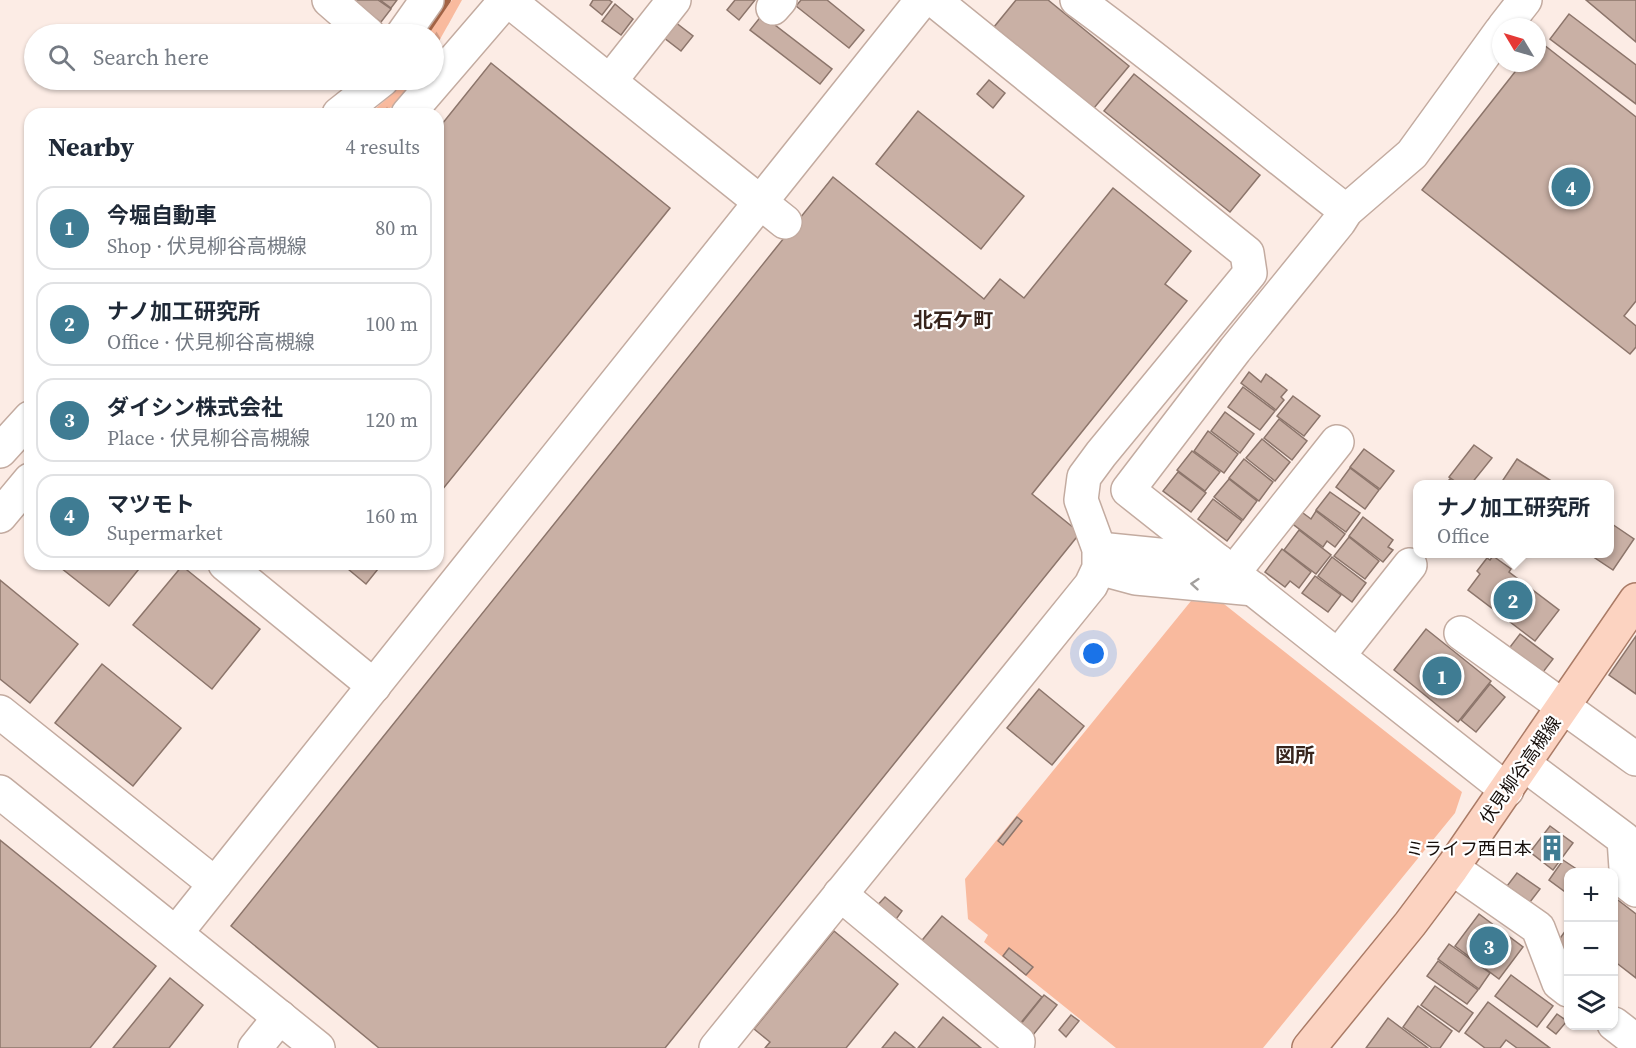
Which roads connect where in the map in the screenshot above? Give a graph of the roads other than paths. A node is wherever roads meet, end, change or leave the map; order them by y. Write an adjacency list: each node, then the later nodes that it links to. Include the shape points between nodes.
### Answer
1 (329, 0): 10 (street)
2 (427, 0): 11 (street)
3 (507, 0): 13 (street); 14 (street)
4 (674, 0): 14 (street)
5 (922, 0): 19 (street)
6 (933, 0): 26 (street, via 1246,253 1250,273 1084,477 1081,500)
7 (1077, 0): 20 (street, via 1142,47)
8 (1525, 0): 9 (street)
9 (1511, 18)
10 (357, 24)
11 (410, 24)
12 (1492, 43): 20 (street, via 1412,154)
13 (444, 73)
14 (610, 81): 19 (street)
15 (369, 90): 17 (street)
16 (429, 90): 18 (street)
17 (347, 108)
18 (413, 108)
19 (773, 212): 33 (street)
20 (1343, 215): 29 (street, via 1128,490)
21 (24, 425): 23 (street)
22 (1337, 442): 29 (street)
23 (0, 451)
24 (24, 487): 25 (street)
25 (0, 516)
26 (1099, 559): 29 (street); 29 (street, one-way to 26, via 1136,578); 43 (street, via 1091,585)
27 (1410, 565): 32 (street)
28 (232, 570): 33 (street)
29 (1235, 574): 32 (street)
30 (1636, 600): 34 (main road, 伏見柳谷高槻線)
31 (1461, 633): 34 (street)
32 (1338, 656): 38 (street)
33 (374, 686): 41 (street)
34 (1563, 708): 36 (street); 37 (main road, 伏見柳谷高槻線)
35 (0, 712): 41 (street)
36 (1636, 759)
37 (1524, 764): 38 (main road, 伏見柳谷高槻線); 42 (street, via 1624,839 1627,883)
38 (1507, 790): 40 (main road, 伏見柳谷高槻線)
39 (0, 792): 44 (street)
40 (1452, 868): 45 (street, via 1538,928 1559,983); 53 (main road, 伏見柳谷高槻線)
41 (215, 884): 44 (street)
42 (1636, 890)
43 (840, 894): 51 (street); 52 (street, via 1018,1042)
44 (176, 933): 46 (street)
45 (1564, 986)
46 (280, 1017): 49 (street); 50 (street)
47 (1618, 1027): 48 (street)
48 (1636, 1041)
49 (255, 1048)
50 (318, 1048)
51 (716, 1048)
52 (1017, 1048)
53 (1309, 1048)

